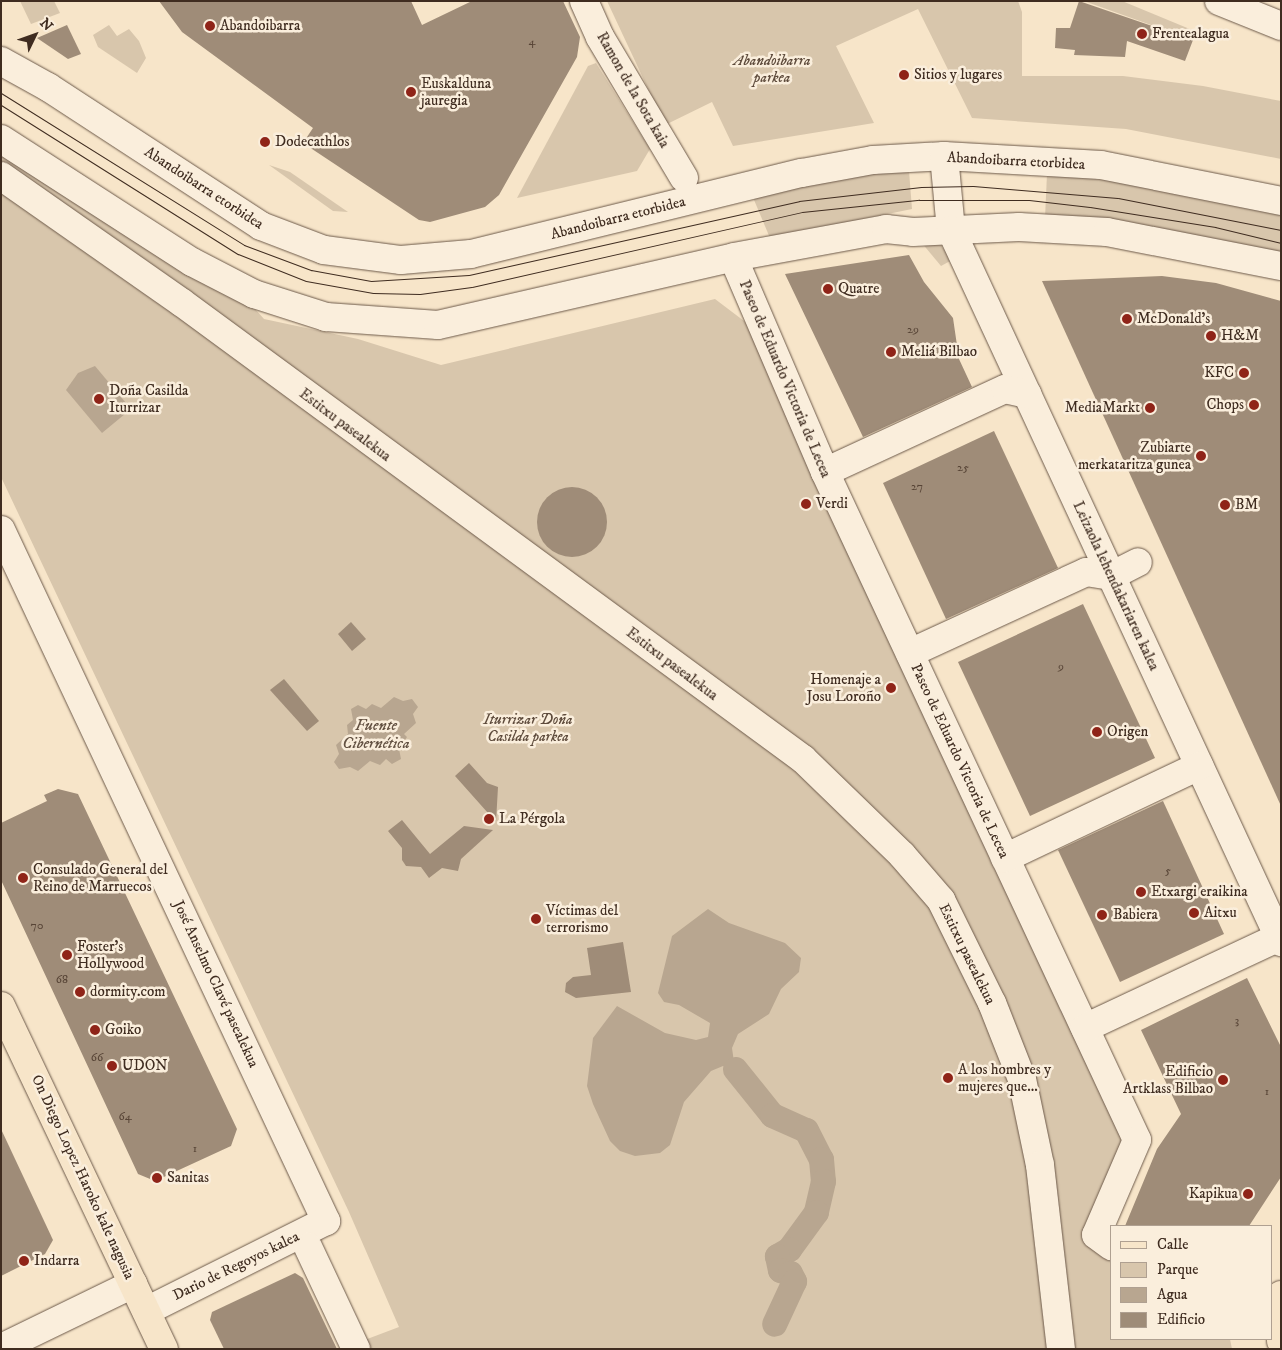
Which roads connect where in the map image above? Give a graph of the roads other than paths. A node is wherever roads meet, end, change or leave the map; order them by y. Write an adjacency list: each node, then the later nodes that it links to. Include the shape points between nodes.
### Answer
1 (584, 1): 8 (street, Ramon de la Sota kaia, via 600,37)
2 (1219, 1): 3 (street)
3 (1281, 26)
4 (1, 61): 6 (street, Abandoibarra etorbidea, via 48,87 261,226 324,250 401,260 471,254 802,173 873,160)
5 (1, 139): 10 (street, via 192,262 254,294 326,317 438,324 734,258 886,229)
6 (944, 156): 9 (street, Abandoibarra etorbidea, via 1101,165); 10 (street, Leizaola lehendakariaren kalea)
7 (1, 176): 34 (street, Estitxu pasealekua, via 173,296 803,759 902,855 940,900 992,1003 1022,1080 1040,1165)
8 (684, 178)
9 (1281, 202)
10 (951, 230): 11 (street, via 1027,227 1107,232); 13 (street, Leizaola lehendakariaren kalea)
11 (1281, 266)
12 (738, 269): 14 (street, Paseo de Eduardo Victoria de Lecea)
13 (1027, 394): 14 (street, via 1005,389); 17 (street, Leizaola lehendakariaren kalea)
14 (824, 472): 18 (street, Paseo de Eduardo Victoria de Lecea)
15 (1, 530): 24 (street, José Anselmo Clavé pasealekua)
16 (1138, 562): 17 (street)
17 (1111, 576): 18 (street, via 1086,572); 19 (street, Leizaola lehendakariaren kalea)
18 (910, 653): 20 (street, Paseo de Eduardo Victoria de Lecea)
19 (1199, 766): 20 (street); 21 (street, Leizaola lehendakariaren kalea)
20 (1005, 858): 23 (street, Paseo de Eduardo Victoria de Lecea)
21 (1280, 939): 23 (street)
22 (1, 1006): 27 (main road, On Diego Lopez Haroko kale nagusia)
23 (1085, 1028): 25 (street, Paseo de Eduardo Victoria de Lecea, via 1137,1140 1096,1235)
24 (326, 1221): 29 (street, Dario de Regoyos kalea)
25 (1110, 1245)
26 (308, 1247): 33 (street)
27 (134, 1284): 29 (main road, On Diego Lopez Haroko kale nagusia); 31 (street)
28 (1281, 1295): 30 (main road)
29 (146, 1311): 32 (main road, On Diego Lopez Haroko kale nagusia)
30 (1281, 1341)
31 (1, 1348)
32 (164, 1349)
33 (356, 1349)
34 (1061, 1349)

